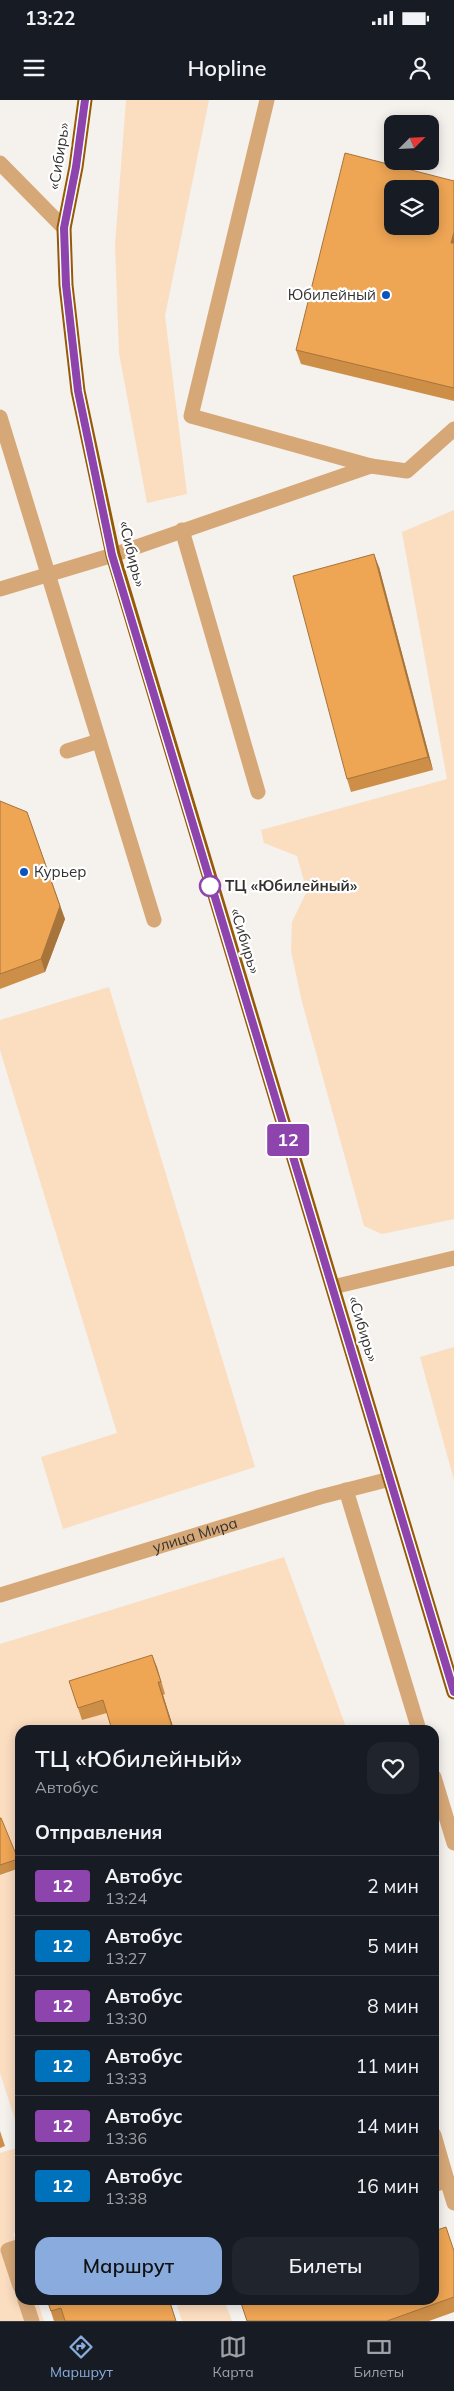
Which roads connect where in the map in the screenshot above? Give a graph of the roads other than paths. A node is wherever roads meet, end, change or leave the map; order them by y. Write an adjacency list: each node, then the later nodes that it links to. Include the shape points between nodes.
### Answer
1 (85, 100): 4 (highway, «Сибирь»)
2 (267, 100): 7 (street, via 191,416)
3 (0, 163): 4 (street)
4 (64, 228): 9 (highway, «Сибирь», via 66,285 77,384)
5 (0, 417): 10 (street)
6 (454, 429): 7 (street, via 407,472)
7 (370, 466): 8 (street)
8 (182, 530): 9 (street); 14 (street)
9 (112, 555): 10 (street); 17 (highway, «Сибирь»)
10 (48, 574): 11 (street); 12 (street)
11 (0, 588)
12 (99, 741): 13 (street); 15 (street)
13 (67, 751)
14 (258, 792)
15 (154, 920)
16 (454, 1258): 17 (street)
17 (333, 1287): 18 (highway, «Сибирь»)
18 (390, 1479): 19 (street, улица Мира); 21 (highway, «Сибирь»)
19 (346, 1490): 20 (street, улица Мира); 22 (street)
20 (0, 1595)
21 (454, 1692)
22 (418, 1725)
23 (439, 1794): 24 (street)
24 (454, 1843)
25 (440, 2183): 26 (street)
26 (454, 2202)
27 (15, 2248): 28 (street, via 8,2250)
28 (15, 2271)
29 (27, 2305): 30 (street)
30 (32, 2321)

